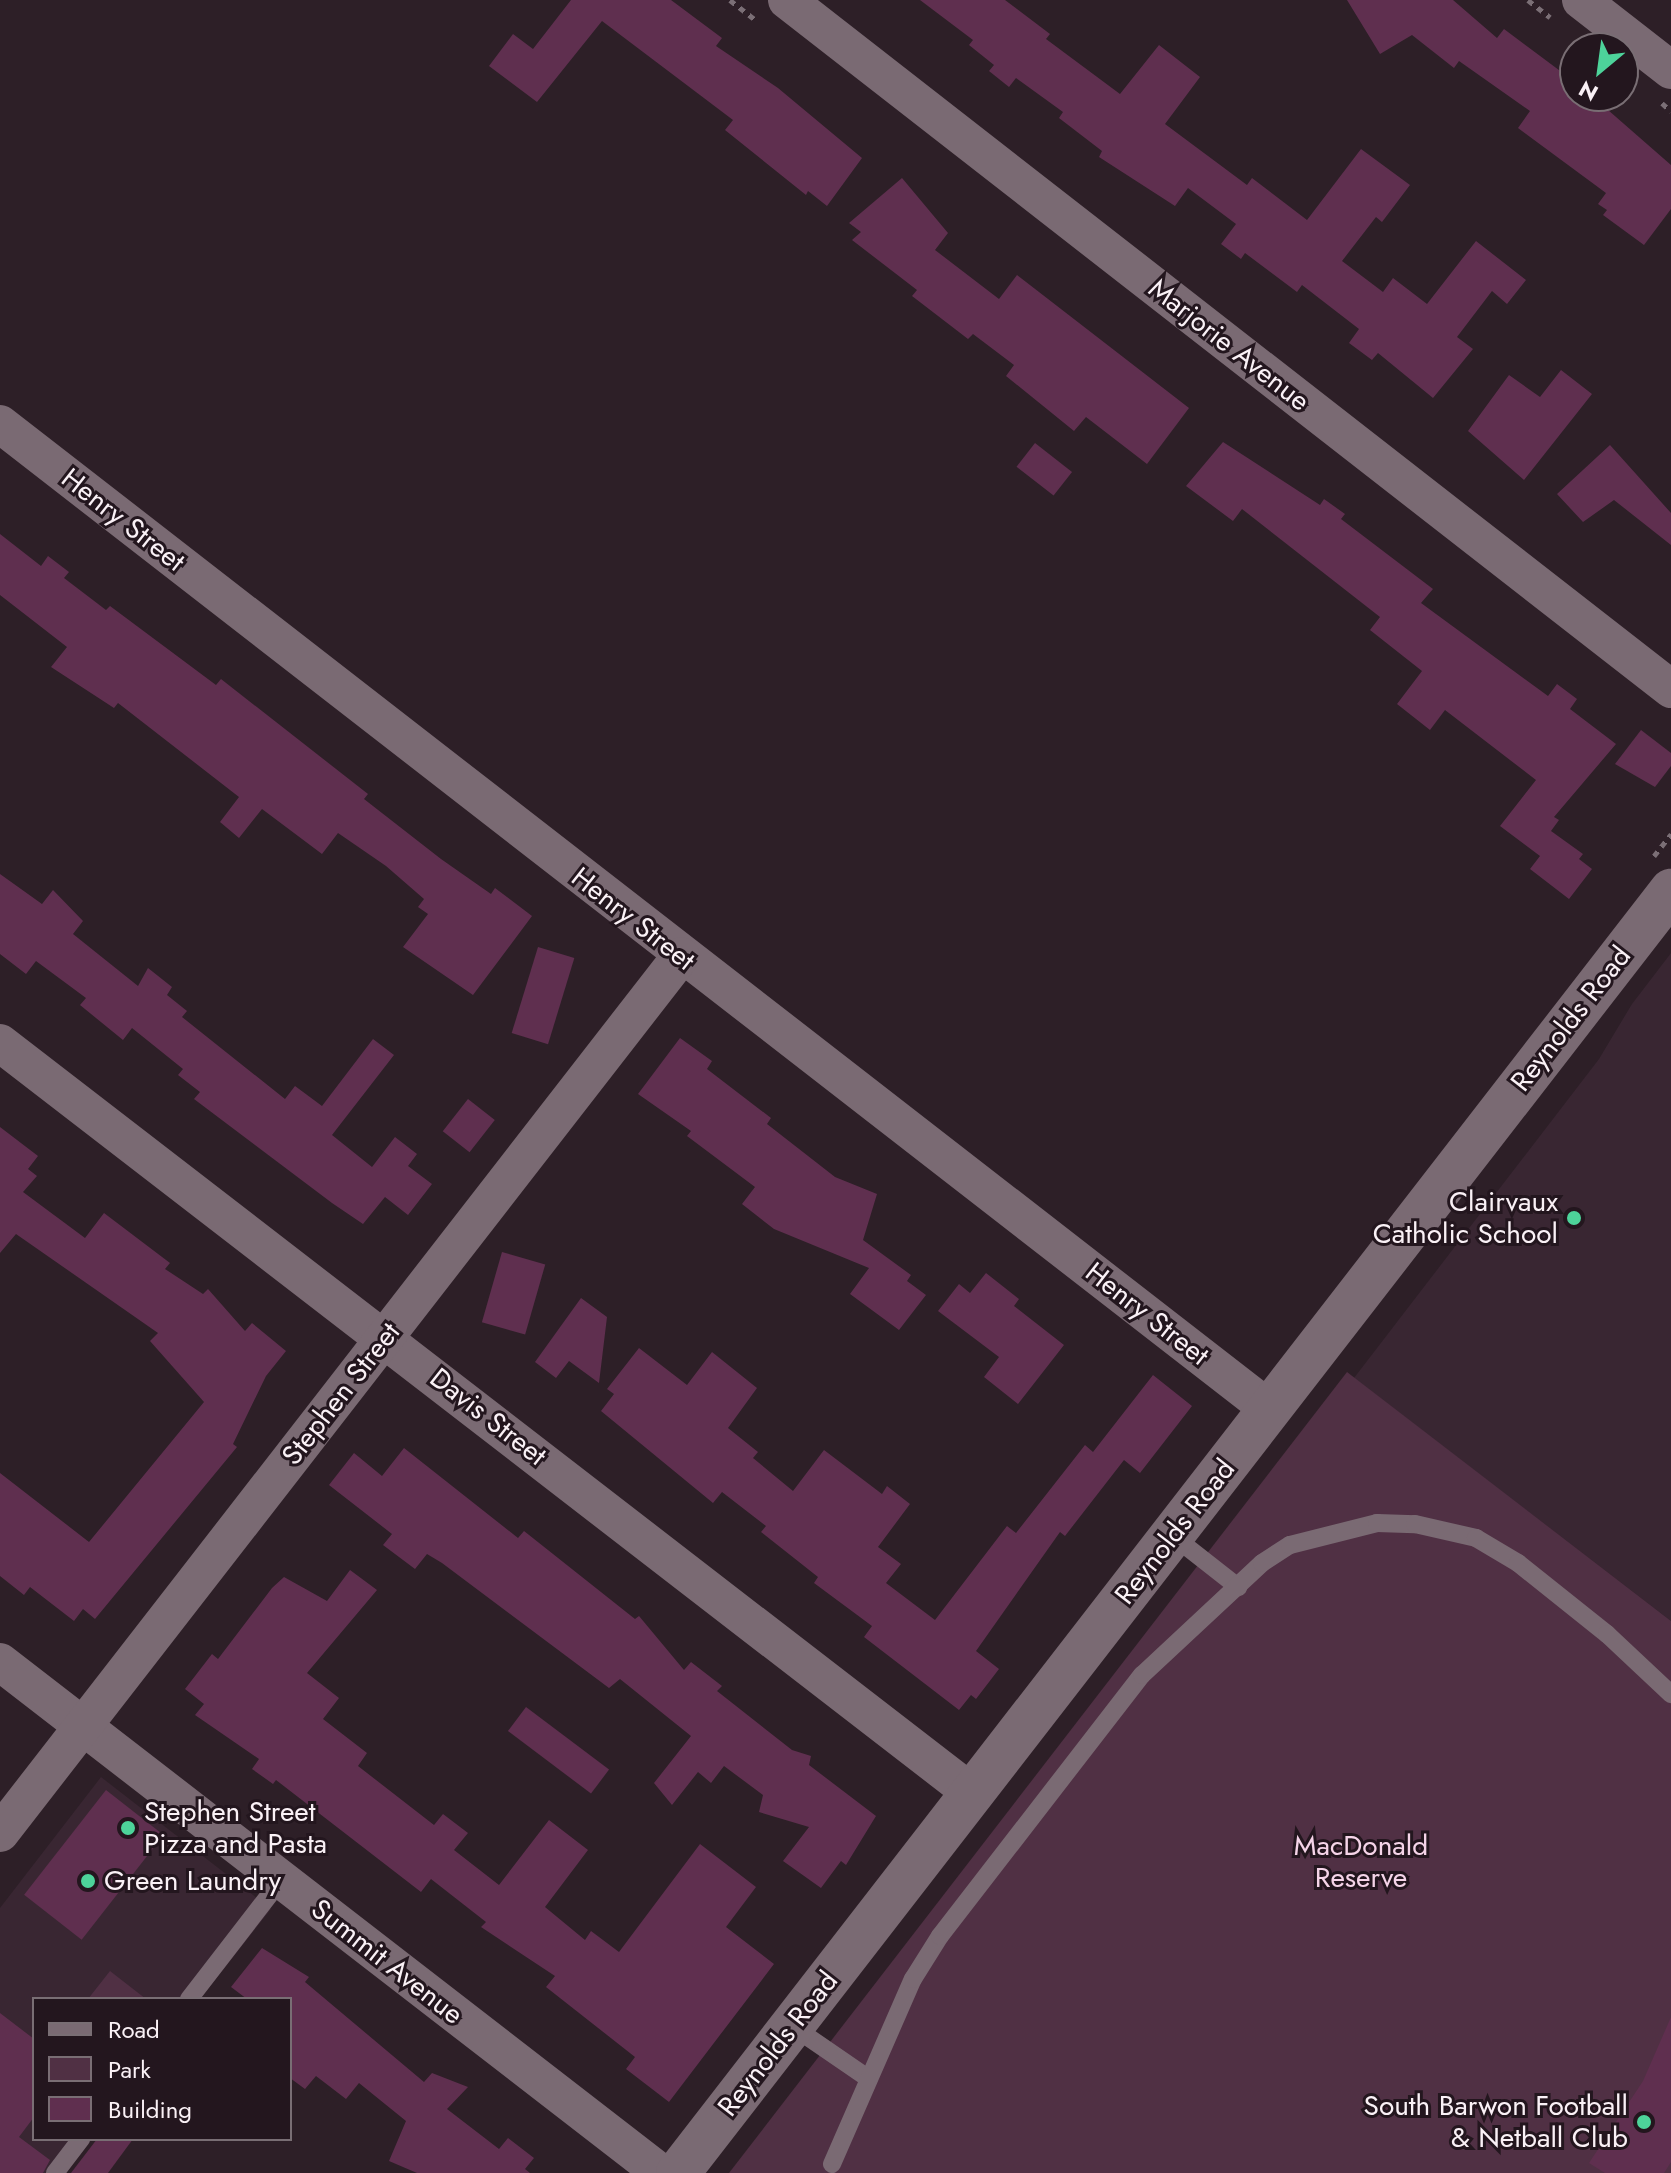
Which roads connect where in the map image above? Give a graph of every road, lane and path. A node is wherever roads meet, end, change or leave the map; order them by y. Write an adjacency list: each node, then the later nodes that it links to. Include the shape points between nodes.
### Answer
1 (787, 0): 5 (street, Marjorie Avenue)
2 (1581, 0): 3 (street)
3 (1671, 70)
4 (0, 424): 7 (street, Henry Street)
5 (1671, 689)
6 (1671, 891): 10 (street, Reynolds Road)
7 (681, 956): 9 (street, Stephen Street); 10 (street, Henry Street)
8 (0, 1043): 9 (street, Davis Street)
9 (385, 1338): 15 (street, Stephen Street); 16 (street, Davis Street)
10 (1270, 1410): 11 (street, Reynolds Road)
11 (1173, 1536): 12 (lane); 16 (street, Reynolds Road)
12 (1238, 1587): 14 (lane, via 1290,1545 1377,1523 1415,1524 1476,1538 1518,1563 1596,1625); 21 (lane, via 1125,1695 940,1936 913,1979)
13 (0, 1662): 15 (street, Summit Avenue)
14 (1671, 1694)
15 (82, 1726): 17 (street, Stephen Street); 18 (street, Summit Avenue)
16 (973, 1794): 20 (street, Reynolds Road)
17 (0, 1833)
18 (281, 1880): 19 (lane); 25 (street, Summit Avenue)
19 (191, 1997)
20 (792, 2026): 21 (lane); 26 (street, Reynolds Road)
21 (869, 2079): 23 (lane)
22 (79, 2141): 24 (lane)
23 (832, 2164)
24 (55, 2173)
25 (661, 2173)
26 (678, 2173)

